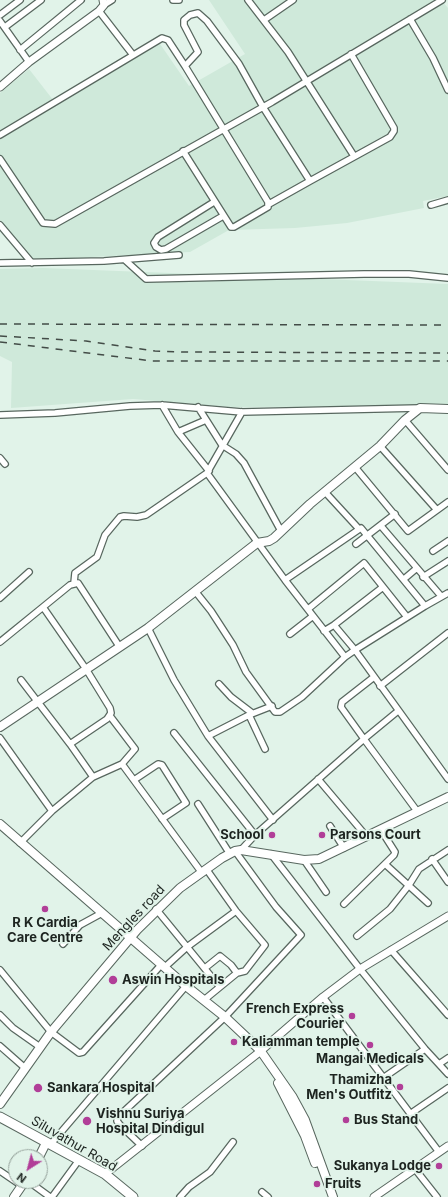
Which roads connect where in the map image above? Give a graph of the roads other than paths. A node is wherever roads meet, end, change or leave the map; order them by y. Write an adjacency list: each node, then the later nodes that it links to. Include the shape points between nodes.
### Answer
1 (20, 0): 12 (street)
2 (41, 0): 16 (street)
3 (81, 0): 17 (street)
4 (112, 0): 10 (street)
5 (173, 0): 6 (street)
6 (179, 0)
7 (248, 0): 14 (street)
8 (293, 0): 14 (street)
9 (442, 0): 13 (street)
10 (104, 3): 11 (street)
11 (99, 11): 19 (street); 20 (street)
12 (0, 15)
13 (410, 19): 18 (street); 24 (street)
14 (264, 20): 22 (street)
15 (0, 21): 16 (street)
16 (5, 27): 17 (street)
17 (20, 50): 20 (street)
18 (351, 54): 22 (street); 29 (street, via 394,128 390,137)
19 (133, 55): 21 (street, via 166,38); 27 (street)
20 (29, 62): 23 (street)
21 (185, 66): 25 (street, via 198,52 183,22 186,17 198,13 207,21 239,64); 26 (street)
22 (307, 80): 25 (street); 29 (street)
23 (0, 87)
24 (448, 90)
25 (263, 107): 26 (street); 31 (street)
26 (224, 128): 28 (street); 34 (street)
27 (0, 135)
28 (183, 151): 30 (street, via 55,224 43,223); 33 (street)
29 (354, 156): 31 (street)
30 (0, 159)
31 (310, 181): 34 (street)
32 (448, 200): 35 (street)
33 (214, 202): 36 (street); 36 (street, via 158,237 154,243 156,247 166,249)
34 (269, 204): 36 (street, via 266,209 234,227 231,227)
35 (431, 205)
36 (223, 216)
37 (0, 225): 41 (street)
38 (179, 255): 39 (street)
39 (125, 260): 41 (street); 42 (street, via 146,279 394,274)
40 (0, 263): 41 (street)
41 (32, 263)
42 (448, 278)
43 (162, 405): 44 (street); 48 (street); 51 (street)
44 (198, 406): 47 (street); 49 (street)
45 (420, 408): 46 (main road); 47 (street); 50 (main road)
46 (448, 409)
47 (242, 412): 52 (street)
48 (0, 415)
49 (206, 420): 51 (street); 52 (street)
50 (405, 420): 53 (main road); 57 (street)
51 (178, 432): 58 (street)
52 (222, 445): 58 (street); 65 (street, via 244,463)
53 (380, 446): 56 (main road); 61 (street)
54 (0, 458): 55 (street)
55 (5, 464)
56 (355, 467): 59 (main road); 62 (street)
57 (448, 470)
58 (208, 472): 68 (street); 77 (street, via 146,515 120,518 105,535 98,557 75,573)
59 (325, 492): 64 (street); 65 (main road)
60 (448, 502): 61 (street)
61 (437, 510): 62 (street, via 408,531)
62 (395, 514): 63 (street)
63 (381, 526): 66 (street); 72 (street)
64 (359, 529): 66 (street, via 363,529); 76 (street)
65 (281, 530): 68 (main road, via 269,541)
66 (368, 536): 69 (street); 75 (street)
67 (448, 541): 70 (street)
68 (257, 543): 76 (street); 79 (main road)
69 (356, 544)
70 (433, 551)
71 (448, 561): 74 (street)
72 (416, 568): 74 (street); 75 (street)
73 (29, 572): 82 (street)
74 (423, 577): 81 (street)
75 (404, 579): 83 (street)
76 (285, 580): 85 (street)
77 (74, 583): 84 (street); 94 (street, via 82,586)
78 (383, 587): 85 (street, via 364,563); 87 (street); 88 (street)
79 (195, 591): 89 (main road); 103 (street, via 241,658 246,672)
80 (448, 593): 81 (street)
81 (441, 596): 83 (street)
82 (0, 598)
83 (425, 606): 87 (street)
84 (43, 607): 93 (street); 97 (street)
85 (308, 609): 86 (street)
86 (313, 616): 90 (street); 92 (street)
87 (407, 616): 95 (street)
88 (334, 625): 90 (street); 95 (street)
89 (148, 628): 94 (main road); 109 (street, via 174,680)
90 (324, 631): 96 (street)
91 (448, 633): 101 (street)
92 (290, 634)
93 (0, 642)
94 (120, 646): 97 (main road)
95 (355, 650): 96 (street); 98 (street)
96 (345, 657): 103 (street, via 302,697 280,712 275,712)
97 (86, 669): 102 (main road); 106 (street, via 110,708)
98 (374, 677): 101 (street); 111 (street, via 341,705)
99 (21, 680): 102 (street)
100 (219, 684): 105 (street)
101 (380, 686): 104 (street)
102 (38, 701): 107 (main road); 112 (street)
103 (272, 706): 105 (street)
104 (398, 711): 111 (street); 116 (street)
105 (250, 714): 109 (street); 113 (street)
106 (110, 716): 112 (street); 114 (street, via 135,749)
107 (0, 727)
108 (174, 733): 128 (street)
109 (208, 736): 124 (street)
110 (0, 738): 121 (street)
111 (364, 739): 118 (street); 122 (street)
112 (70, 744): 115 (street)
113 (265, 749)
114 (122, 764): 115 (street); 117 (street)
115 (93, 777): 121 (street)
116 (448, 778)
117 (134, 780): 123 (street); 123 (street, via 158,764 162,765 186,803)
118 (318, 780): 124 (street); 129 (street)
119 (448, 797): 122 (main road)
120 (198, 804): 133 (street)
121 (52, 811): 130 (street)
122 (417, 811): 127 (main road)
123 (162, 820): 138 (street)
124 (273, 820): 128 (street)
125 (0, 824): 130 (main road)
126 (330, 826): 131 (street)
127 (381, 830): 129 (main road); 137 (street, via 395,852)
128 (255, 835): 133 (street)
129 (367, 837): 131 (main road)
130 (20, 843): 146 (main road)
131 (344, 848): 136 (main road, via 319,859)
132 (448, 850): 135 (street)
133 (235, 852): 134 (main road); 138 (main road, Mengles road); 164 (street, via 276,907 301,935)
134 (270, 854): 136 (main road); 156 (street)
135 (432, 859): 139 (street); 140 (street, via 419,869)
136 (304, 860): 141 (street)
137 (385, 864): 140 (street); 143 (street)
138 (204, 872): 144 (main road, Mengles road, via 180,888); 145 (street)
139 (448, 882)
140 (410, 885): 142 (street); 148 (street, via 390,909)
141 (326, 892)
142 (428, 902)
143 (344, 904)
144 (156, 910): 149 (main road, Mengles road); 151 (street)
145 (236, 911): 151 (street); 157 (street, via 266,945 245,971)
146 (102, 913): 149 (main road); 150 (street, via 80,925)
147 (448, 916): 152 (street)
148 (358, 936)
149 (131, 938): 153 (main road); 165 (main road, Mengles road)
150 (63, 944)
151 (188, 947): 153 (street); 154 (street)
152 (391, 950): 156 (street); 162 (street)
153 (163, 966): 158 (main road); 165 (street, via 81,1053 77,1053)
154 (205, 968): 157 (street, via 220,956); 159 (street)
155 (0, 970): 165 (street)
156 (360, 970): 160 (street); 169 (street)
157 (237, 973): 159 (street)
158 (186, 986): 161 (main road); 180 (street)
159 (219, 986): 161 (street)
160 (323, 997): 168 (street); 174 (street)
161 (204, 1000): 164 (main road)
162 (447, 1012)
163 (0, 1015): 167 (street, via 13,1028)
164 (225, 1017): 168 (main road); 181 (street, via 118,1117 120,1125)
165 (51, 1032): 167 (main road, Mengles road)
166 (0, 1046): 172 (street)
167 (40, 1047): 172 (main road, Mengles road)
168 (257, 1050): 181 (street); 185 (main road, via 292,1096 305,1120)
169 (425, 1050): 171 (street); 174 (street)
170 (448, 1058): 171 (street)
171 (439, 1064): 173 (street)
172 (26, 1068): 176 (main road, Mengles road)
173 (448, 1074)
174 (383, 1078): 177 (street)
175 (448, 1088): 177 (street)
176 (0, 1104)
177 (410, 1114): 184 (street)
178 (0, 1117): 180 (main road, Siluvathur Road)
179 (233, 1142): 195 (street, via 210,1172)
180 (48, 1144): 183 (main road); 186 (main road, Siluvathur Road)
181 (142, 1146): 188 (street)
182 (448, 1146): 184 (street)
183 (44, 1149)
184 (439, 1152): 187 (street)
185 (315, 1155): 197 (main road); 198 (main road)
186 (79, 1160): 188 (main road, Siluvathur Road); 193 (street)
187 (415, 1169): 199 (street); 200 (street)
188 (106, 1174): 194 (main road, Siluvathur Road)
189 (20, 1189): 192 (main road)
190 (36, 1189): 193 (street)
191 (262, 1192): 196 (street)
192 (14, 1197)
193 (51, 1197)
194 (132, 1197)
195 (180, 1197)
196 (268, 1197)
197 (327, 1197)
198 (333, 1197)
199 (374, 1197)
200 (437, 1197)

